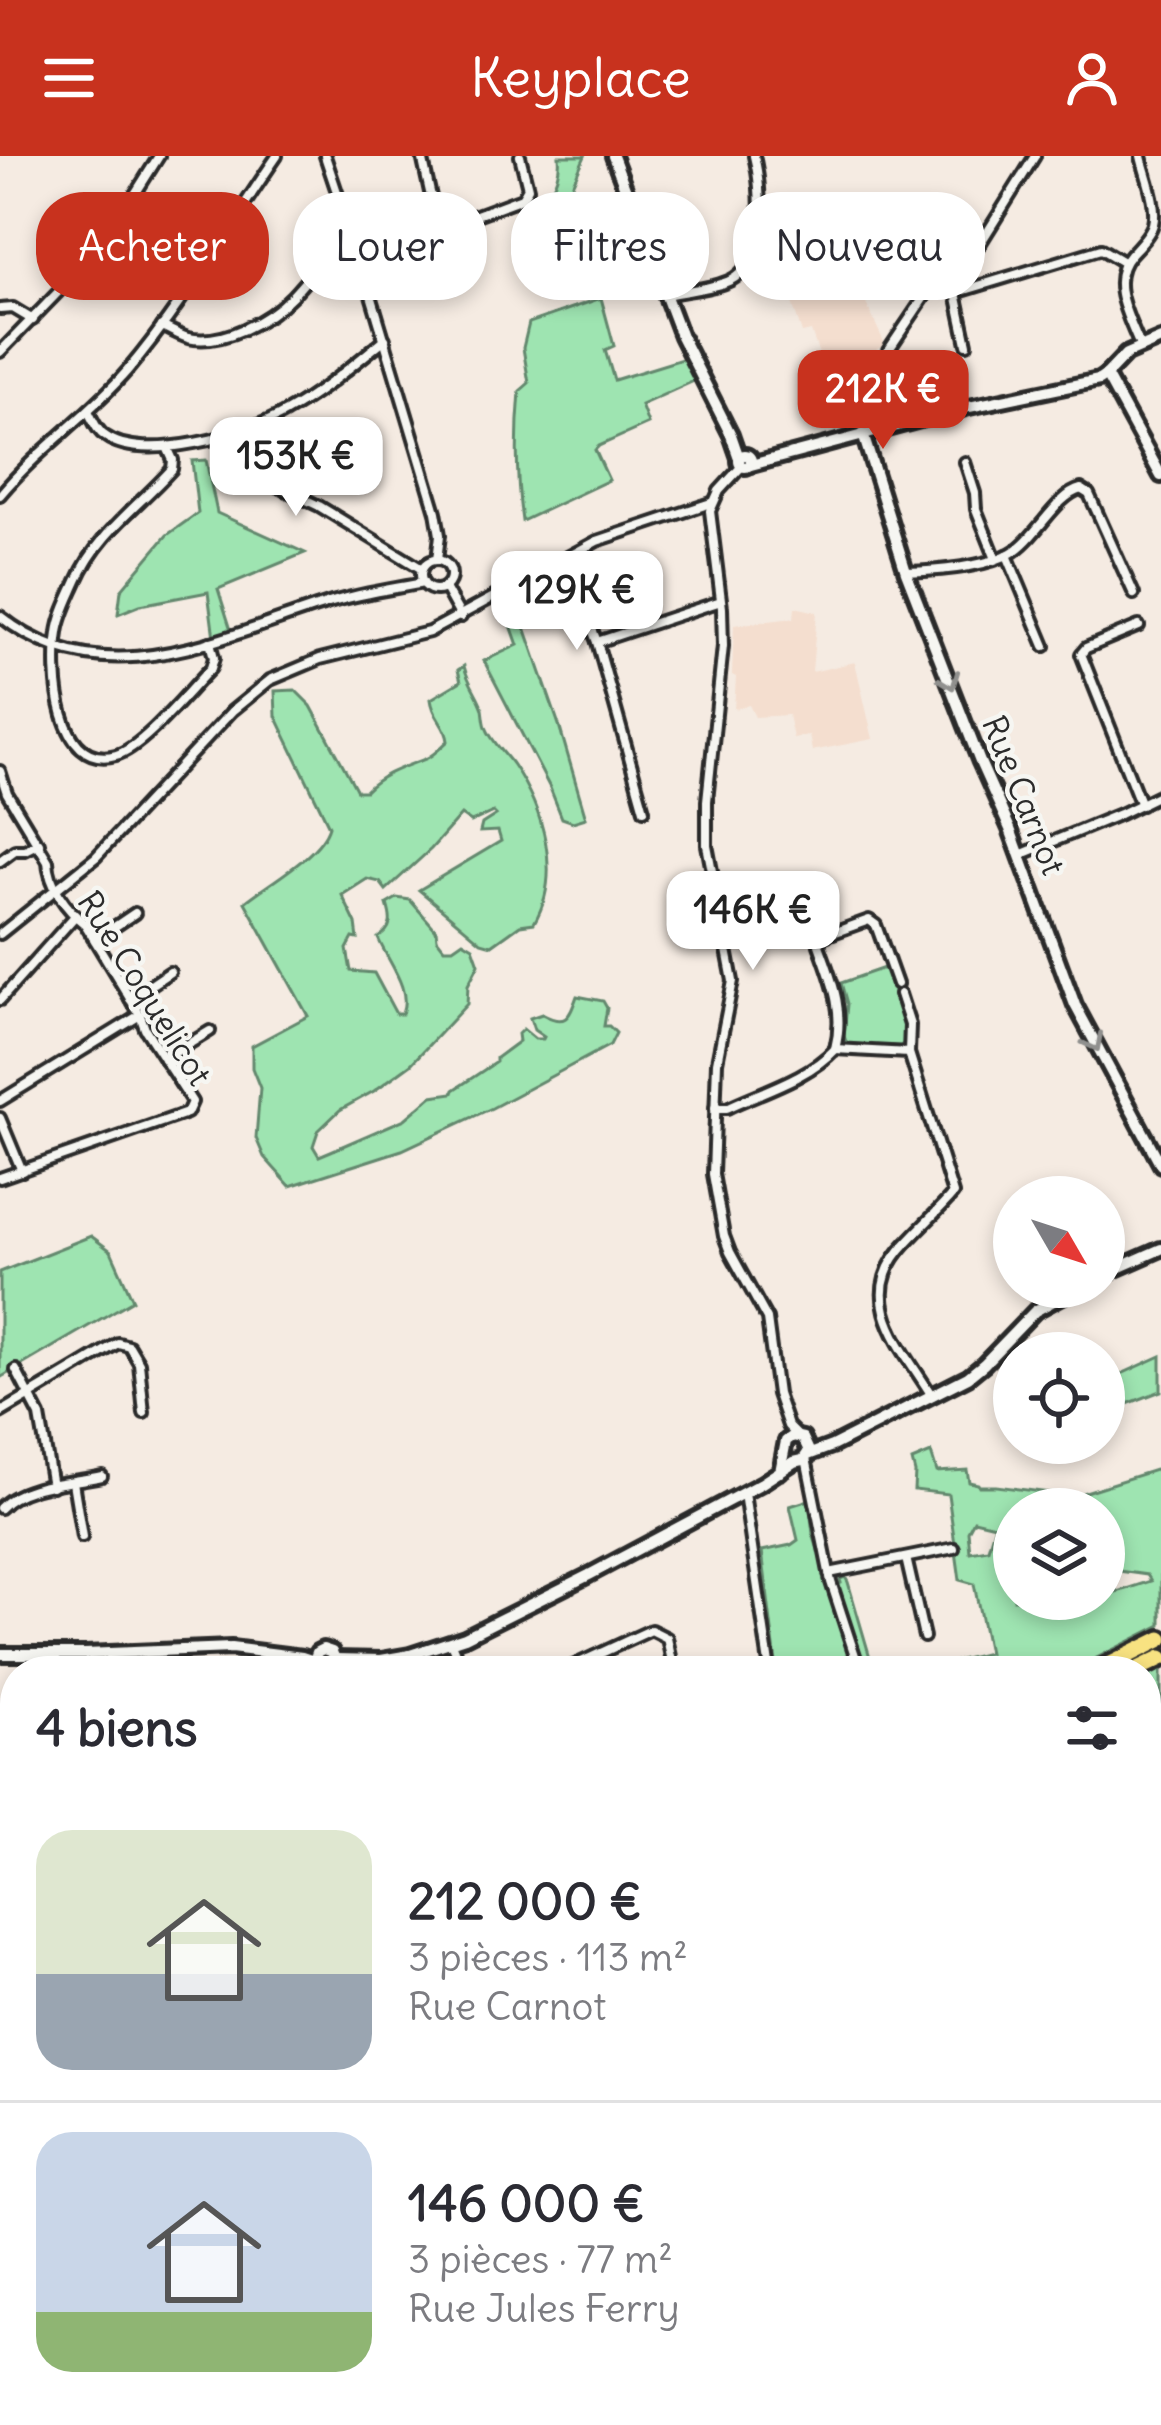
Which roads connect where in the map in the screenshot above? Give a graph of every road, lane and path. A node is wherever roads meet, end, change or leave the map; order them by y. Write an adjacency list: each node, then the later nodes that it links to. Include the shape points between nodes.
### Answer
1 (159, 156): 22 (street, via 101,248)
2 (277, 156): 23 (street)
3 (325, 156): 10 (street)
4 (422, 156): 5 (street, via 435,215 447,226 522,198 528,188)
5 (520, 156)
6 (613, 156): 11 (street)
7 (754, 156): 15 (street, via 757,238 740,272)
8 (1035, 156): 12 (street)
9 (1141, 156): 13 (street, via 1153,225)
10 (337, 192)
11 (626, 192)
12 (985, 236)
13 (1124, 262): 14 (street, via 1101,249); 27 (street, via 1118,281)
14 (985, 284)
15 (709, 285)
16 (293, 295): 23 (street, via 222,336 192,339)
17 (372, 300): 24 (street)
18 (667, 300): 34 (street)
19 (922, 300): 31 (street, via 888,351)
20 (958, 300): 26 (street)
21 (0, 309): 22 (street)
22 (33, 320): 28 (street)
23 (162, 326): 30 (street)
24 (385, 339): 32 (street, via 283,415); 40 (street, via 436,512)
25 (1161, 340): 27 (street)
26 (968, 344)
27 (1140, 346): 29 (street)
28 (0, 352)
29 (1106, 376): 31 (street); 36 (street)
30 (89, 412): 33 (street, via 109,440); 37 (street)
31 (869, 432): 34 (street); 42 (street, Rue Carnot)
32 (222, 437): 33 (street); 41 (street, via 231,464)
33 (167, 447): 54 (street, via 172,469 92,551)
34 (746, 460): 38 (street)
35 (965, 462): 39 (street, via 976,508)
36 (1161, 476)
37 (0, 495)
38 (712, 502): 46 (street); 48 (street, via 597,541)
39 (1001, 557): 42 (street); 45 (street, via 1081,489); 53 (street)
40 (437, 560): 41 (street); 44 (street, via 451,572)
41 (422, 569): 43 (street)
42 (906, 572): 60 (street, Rue Carnot, one-way to 60)
43 (423, 584): 44 (street); 51 (street, via 334,602)
44 (445, 588): 48 (street)
45 (1134, 594)
46 (721, 601): 52 (street); 76 (street, via 707,845 733,981)
47 (0, 616): 54 (street)
48 (461, 617): 62 (street, via 271,680)
49 (1139, 626): 57 (street, via 1081,654)
50 (592, 629): 52 (street)
51 (210, 642): 54 (street, via 138,657); 54 (street, via 211,668 133,748 115,756 81,749 71,735)
52 (597, 642): 58 (street)
53 (1045, 646)
54 (57, 649)
55 (0, 771): 59 (street, Rue Coquelicot)
56 (1161, 794): 57 (street)
57 (1141, 805): 60 (street)
58 (644, 810)
59 (39, 843): 61 (street); 62 (street, Rue Coquelicot)
60 (1020, 855): 78 (street, Rue Carnot, one-way to 78, via 1075,1005)
61 (0, 861)
62 (55, 889): 64 (street, Rue Coquelicot); 65 (street)
63 (135, 913): 66 (street)
64 (75, 916): 66 (street, Rue Coquelicot); 69 (street)
65 (0, 934)
66 (95, 940): 68 (street, Rue Coquelicot)
67 (170, 972): 68 (street)
68 (130, 999): 70 (street, Rue Coquelicot)
69 (0, 1000)
70 (140, 1015): 74 (street, Rue Coquelicot); 75 (street)
71 (210, 1031): 74 (street)
72 (835, 1049): 73 (street); 73 (street, via 838,997 819,945 869,920 910,1024); 76 (street, via 796,1077)
73 (909, 1053): 86 (street, via 953,1194 890,1264 880,1297)
74 (164, 1059): 79 (street, Rue Coquelicot, via 189,1094 187,1113)
75 (0, 1101)
76 (714, 1108): 89 (street, via 719,1219 767,1319)
77 (0, 1118): 79 (street)
78 (1161, 1165)
79 (22, 1171): 80 (street)
80 (0, 1178)
81 (1161, 1249): 82 (street)
82 (1125, 1265)
83 (1040, 1308): 86 (street, via 974,1373)
84 (16, 1370): 85 (street)
85 (30, 1394): 87 (street); 88 (street, via 123,1343 139,1363); 97 (street)
86 (932, 1396): 92 (street)
87 (0, 1413)
88 (144, 1413)
89 (788, 1426): 90 (street); 91 (street)
90 (803, 1438): 91 (street, via 793,1436); 92 (street); 93 (street)
91 (784, 1447): 93 (street, via 788,1459); 94 (street)
92 (827, 1448): 93 (street)
93 (803, 1461): 94 (street); 103 (street)
94 (779, 1472): 98 (street)
95 (102, 1476): 96 (street)
96 (73, 1482): 97 (street); 100 (street)
97 (52, 1486): 99 (street, via 21,1491)
98 (744, 1493): 106 (street); 113 (street)
99 (0, 1506)
100 (82, 1538)
101 (954, 1548): 102 (street)
102 (906, 1558): 103 (street); 104 (street)
103 (829, 1574): 114 (street)
104 (923, 1637)
105 (1161, 1639): 115 (highway)
106 (451, 1643): 109 (street); 110 (street)
107 (0, 1654): 108 (street, via 231,1648)
108 (269, 1656)
109 (404, 1656)
110 (457, 1656)
111 (595, 1656): 112 (street, via 651,1630 668,1638)
112 (671, 1656)
113 (768, 1656)
114 (855, 1656)
115 (1126, 1656)

